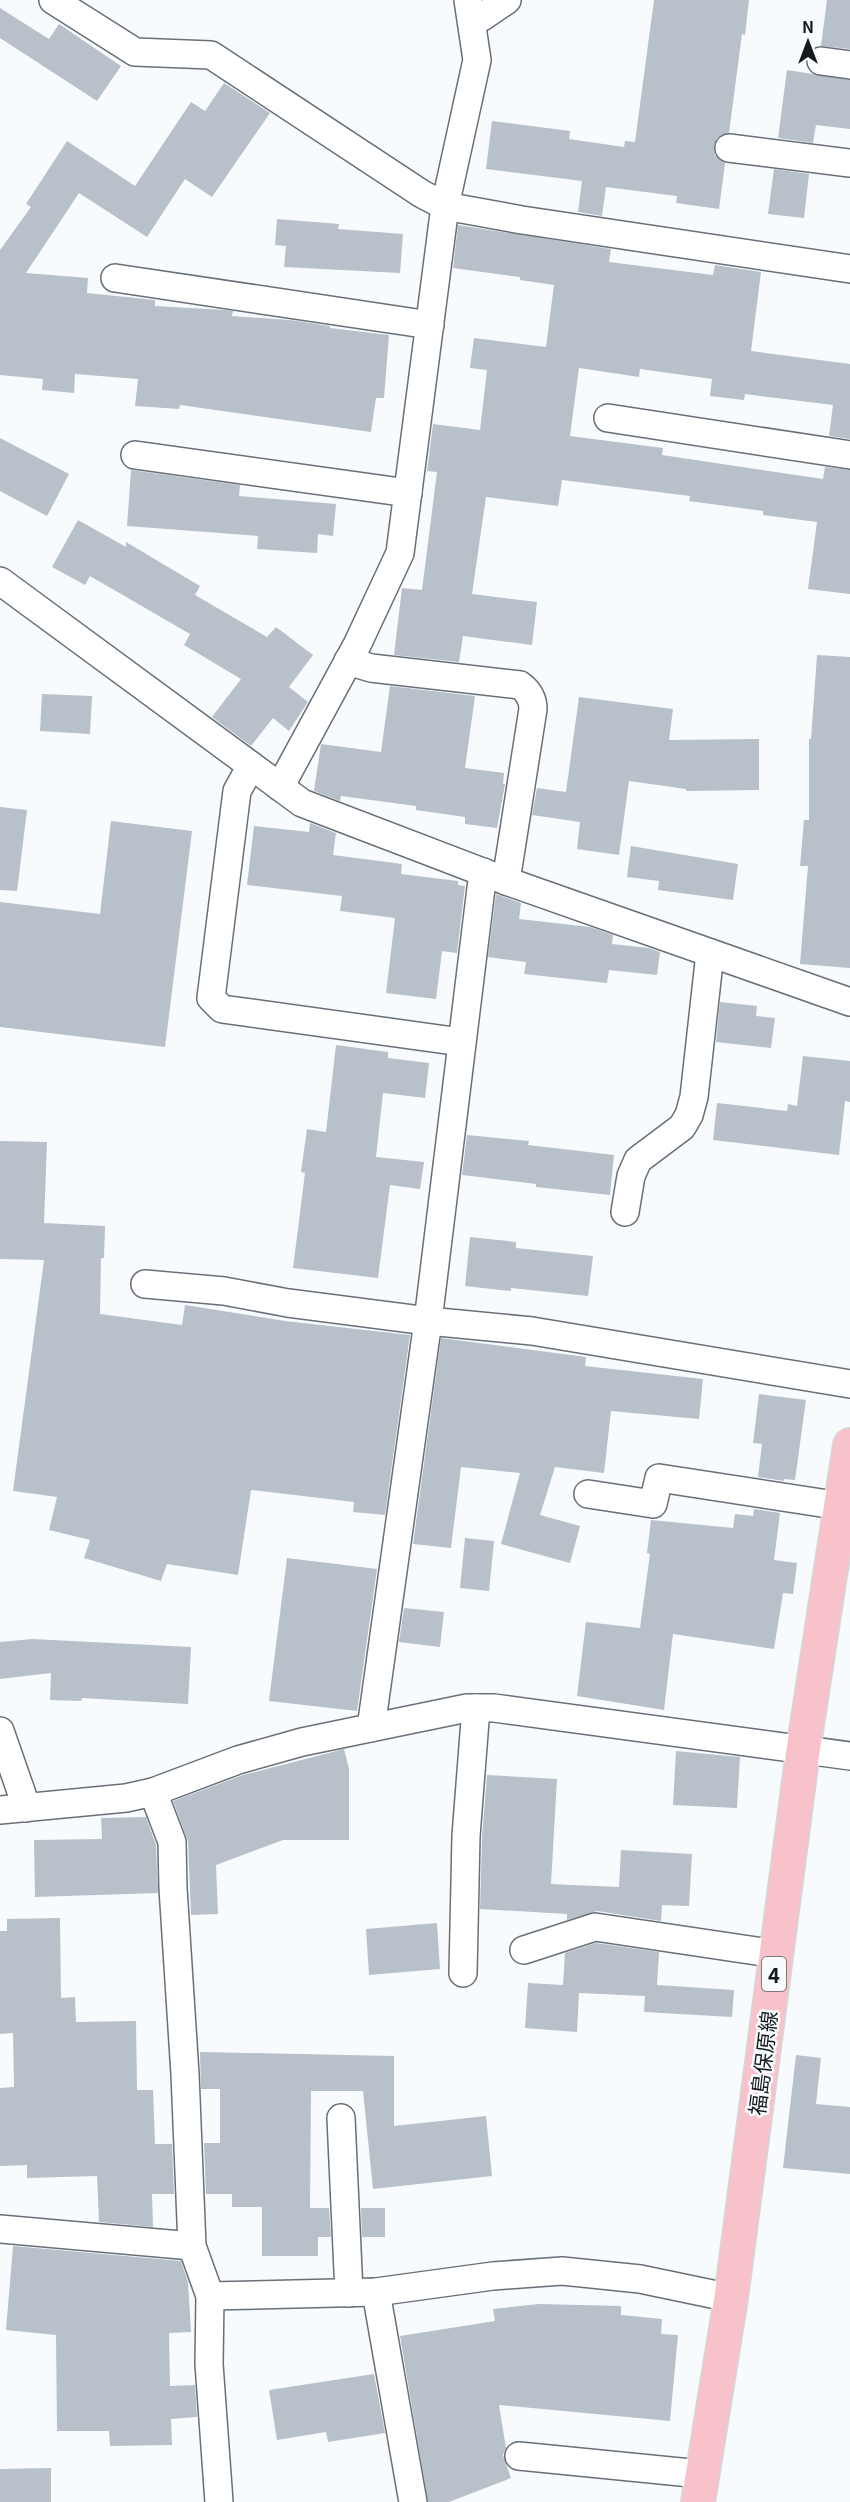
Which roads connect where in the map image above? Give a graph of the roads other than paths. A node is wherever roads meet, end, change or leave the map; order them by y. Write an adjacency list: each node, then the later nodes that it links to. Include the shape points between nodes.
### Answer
1 (53, 0): 8 (street, via 135,52 211,55)
2 (507, 0): 3 (street, via 482,16)
3 (470, 9): 8 (street, via 477,60)
4 (821, 61): 5 (street)
5 (850, 65)
6 (729, 148): 7 (street)
7 (850, 163)
8 (445, 206): 9 (street); 11 (street)
9 (850, 269)
10 (115, 278): 11 (street)
11 (430, 325): 15 (street)
12 (608, 418): 14 (street)
13 (135, 455): 15 (street)
14 (850, 456)
15 (408, 492): 17 (street, via 400,553)
16 (0, 581): 18 (street)
17 (348, 662): 19 (street); 20 (street, via 520,685 528,691 533,709)
18 (251, 766): 19 (street); 23 (street, via 237,791 211,998 222,1009)
19 (280, 787): 20 (street, via 302,803)
20 (494, 877): 21 (street); 23 (street)
21 (710, 952): 22 (street); 24 (street, via 694,1097 681,1127 638,1160)
22 (850, 1002)
23 (461, 1042): 26 (street)
24 (625, 1212)
25 (146, 1284): 26 (street, via 224,1291)
26 (428, 1321): 27 (street, via 532,1331); 32 (street)
27 (850, 1384)
28 (850, 1445): 30 (main road, 福島保原線 / 4)
29 (588, 1494): 30 (street, via 653,1504 659,1478)
30 (841, 1506): 34 (main road, 福島保原線 / 4)
31 (476, 1708): 32 (street); 34 (street); 40 (street, via 466,1836)
32 (371, 1728): 36 (street, via 238,1760)
33 (0, 1731): 37 (street, via 23,1797)
34 (803, 1751): 35 (street); 39 (main road, 福島保原線 / 4)
35 (850, 1756)
36 (153, 1792): 37 (street); 43 (street, via 172,1842)
37 (12, 1809)
38 (524, 1950): 39 (street, via 595,1927)
39 (777, 1954): 47 (main road, 福島保原線 / 4)
40 (463, 1973)
41 (340, 2118): 45 (street)
42 (0, 2229): 43 (street)
43 (192, 2246): 46 (street)
44 (376, 2292): 45 (street); 47 (street, via 562,2271 640,2279); 51 (street)
45 (349, 2293): 46 (street)
46 (210, 2296): 50 (street, via 209,2364)
47 (731, 2298): 49 (main road, 福島保原線 / 4)
48 (519, 2456): 49 (street)
49 (699, 2488)
50 (219, 2502)
51 (413, 2502)

